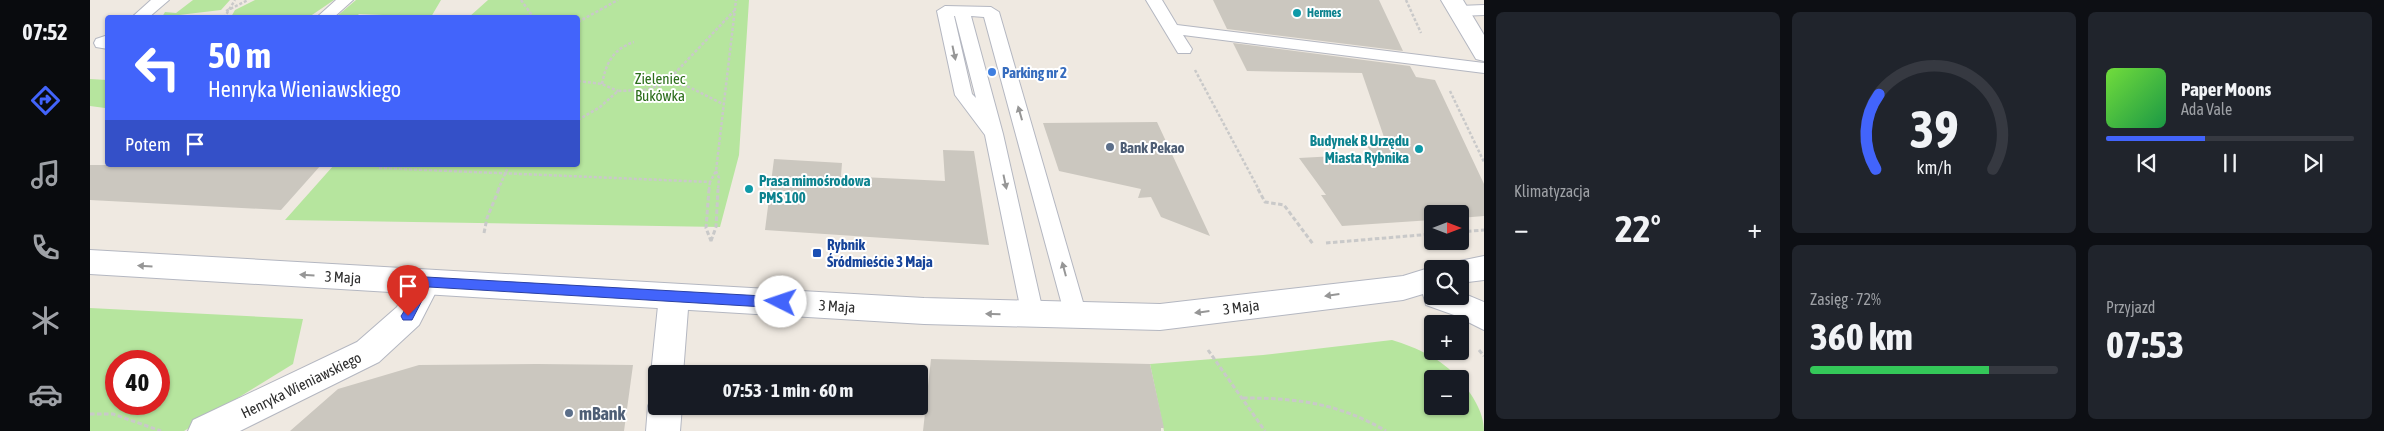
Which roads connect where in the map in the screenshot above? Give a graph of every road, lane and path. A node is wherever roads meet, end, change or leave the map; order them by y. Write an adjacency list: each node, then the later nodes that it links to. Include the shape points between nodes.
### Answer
1 (161, 0): 14 (lane)
2 (235, 0): 11 (path)
3 (248, 0): 11 (path)
4 (345, 0): 16 (lane)
5 (521, 0): 17 (path)
6 (618, 0): 18 (path)
7 (736, 0): 12 (path)
8 (1154, 0): 19 (lane)
9 (1455, 6): 10 (lane); 22 (street)
10 (1484, 10)
11 (226, 11): 15 (path)
12 (734, 11): 25 (path, via 675,72); 28 (path)
13 (962, 11): 30 (lane); 30 (lane, one-way to 30, via 945,11 964,95); 52 (lane, one-way to 13, via 991,12)
14 (142, 15)
15 (225, 15)
16 (328, 15)
17 (532, 15)
18 (580, 21)
19 (1174, 29): 21 (lane); 23 (lane)
20 (634, 42): 26 (path, via 624,44 608,60)
21 (1184, 48): 41 (path, via 1265,202 1284,205)
22 (1484, 54)
23 (1484, 68)
24 (580, 80): 26 (path)
25 (670, 83): 27 (path, via 644,90); 28 (path, via 689,87)
26 (602, 84): 27 (path)
27 (618, 91): 29 (path)
28 (723, 104): 33 (path)
29 (580, 119)
30 (994, 134): 51 (lane, one-way to 51)
31 (508, 167): 34 (path)
32 (379, 168): 34 (path)
33 (716, 171): 35 (path); 35 (path, via 719,178 716,227 711,242 706,228)
34 (505, 175): 35 (path); 38 (path)
35 (710, 182)
36 (1484, 230): 37 (path)
37 (1469, 231)
38 (484, 233)
39 (1424, 235): 40 (path)
40 (1326, 243)
41 (1313, 244)
42 (90, 262): 46 (street, 3 Maja, one-way to 42)
43 (1484, 268): 44 (street)
44 (1469, 270)
45 (1424, 281): 47 (street, 3 Maja)
46 (426, 282): 49 (street, 3 Maja); 60 (street, Henryka Wieniawskiego, via 408,316 368,352)
47 (1403, 288): 48 (street); 52 (street, 3 Maja, one-way to 52, via 1160,317)
48 (1424, 293)
49 (674, 296): 51 (street, 3 Maja, one-way to 49); 55 (street)
50 (1462, 305): 53 (street)
51 (1034, 316): 52 (street, 3 Maja)
52 (1076, 316)
53 (1484, 317)
54 (1208, 350): 56 (path)
55 (668, 365)
56 (1243, 398): 62 (path); 63 (path, via 1305,399 1332,405 1364,417)
57 (90, 414): 59 (path, via 113,414)
58 (664, 415): 61 (street)
59 (161, 431)
60 (205, 431)
61 (663, 431)
62 (1265, 431)
63 (1386, 431)

